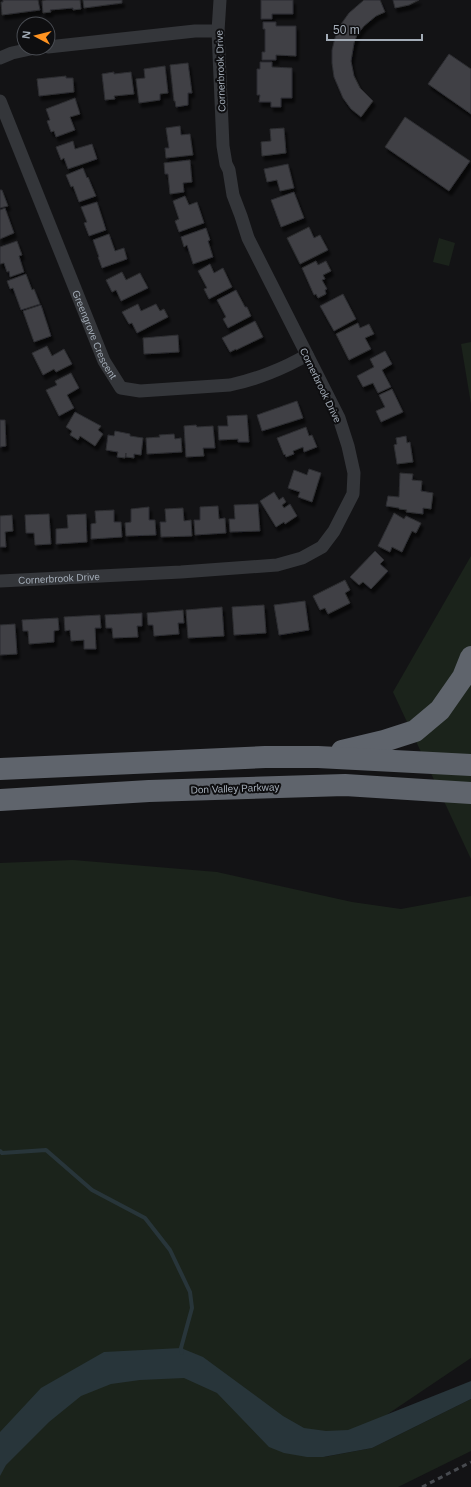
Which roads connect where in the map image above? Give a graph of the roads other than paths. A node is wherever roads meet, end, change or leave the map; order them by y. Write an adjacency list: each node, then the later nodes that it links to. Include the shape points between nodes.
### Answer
1 (220, 0): 2 (street, Cornerbrook Drive)
2 (218, 31): 3 (street, via 195,31); 7 (street, Cornerbrook Drive, via 223,146 233,196 248,238)
3 (56, 46)
4 (16, 52): 5 (street)
5 (0, 58)
6 (0, 102): 7 (street, Greengrove Crescent, via 104,361 121,388 140,391 242,383)
7 (307, 355): 8 (street, Cornerbrook Drive, via 339,418 354,473 353,494 334,531 322,547 302,558 277,565)
8 (0, 581)
9 (471, 657): 10 (highway, via 463,677 440,710 415,732)
10 (318, 757): 11 (highway); 12 (highway)
11 (471, 765)
12 (0, 769)
13 (471, 793): 14 (highway, Don Valley Parkway, via 345,786 149,791)
14 (0, 800)

